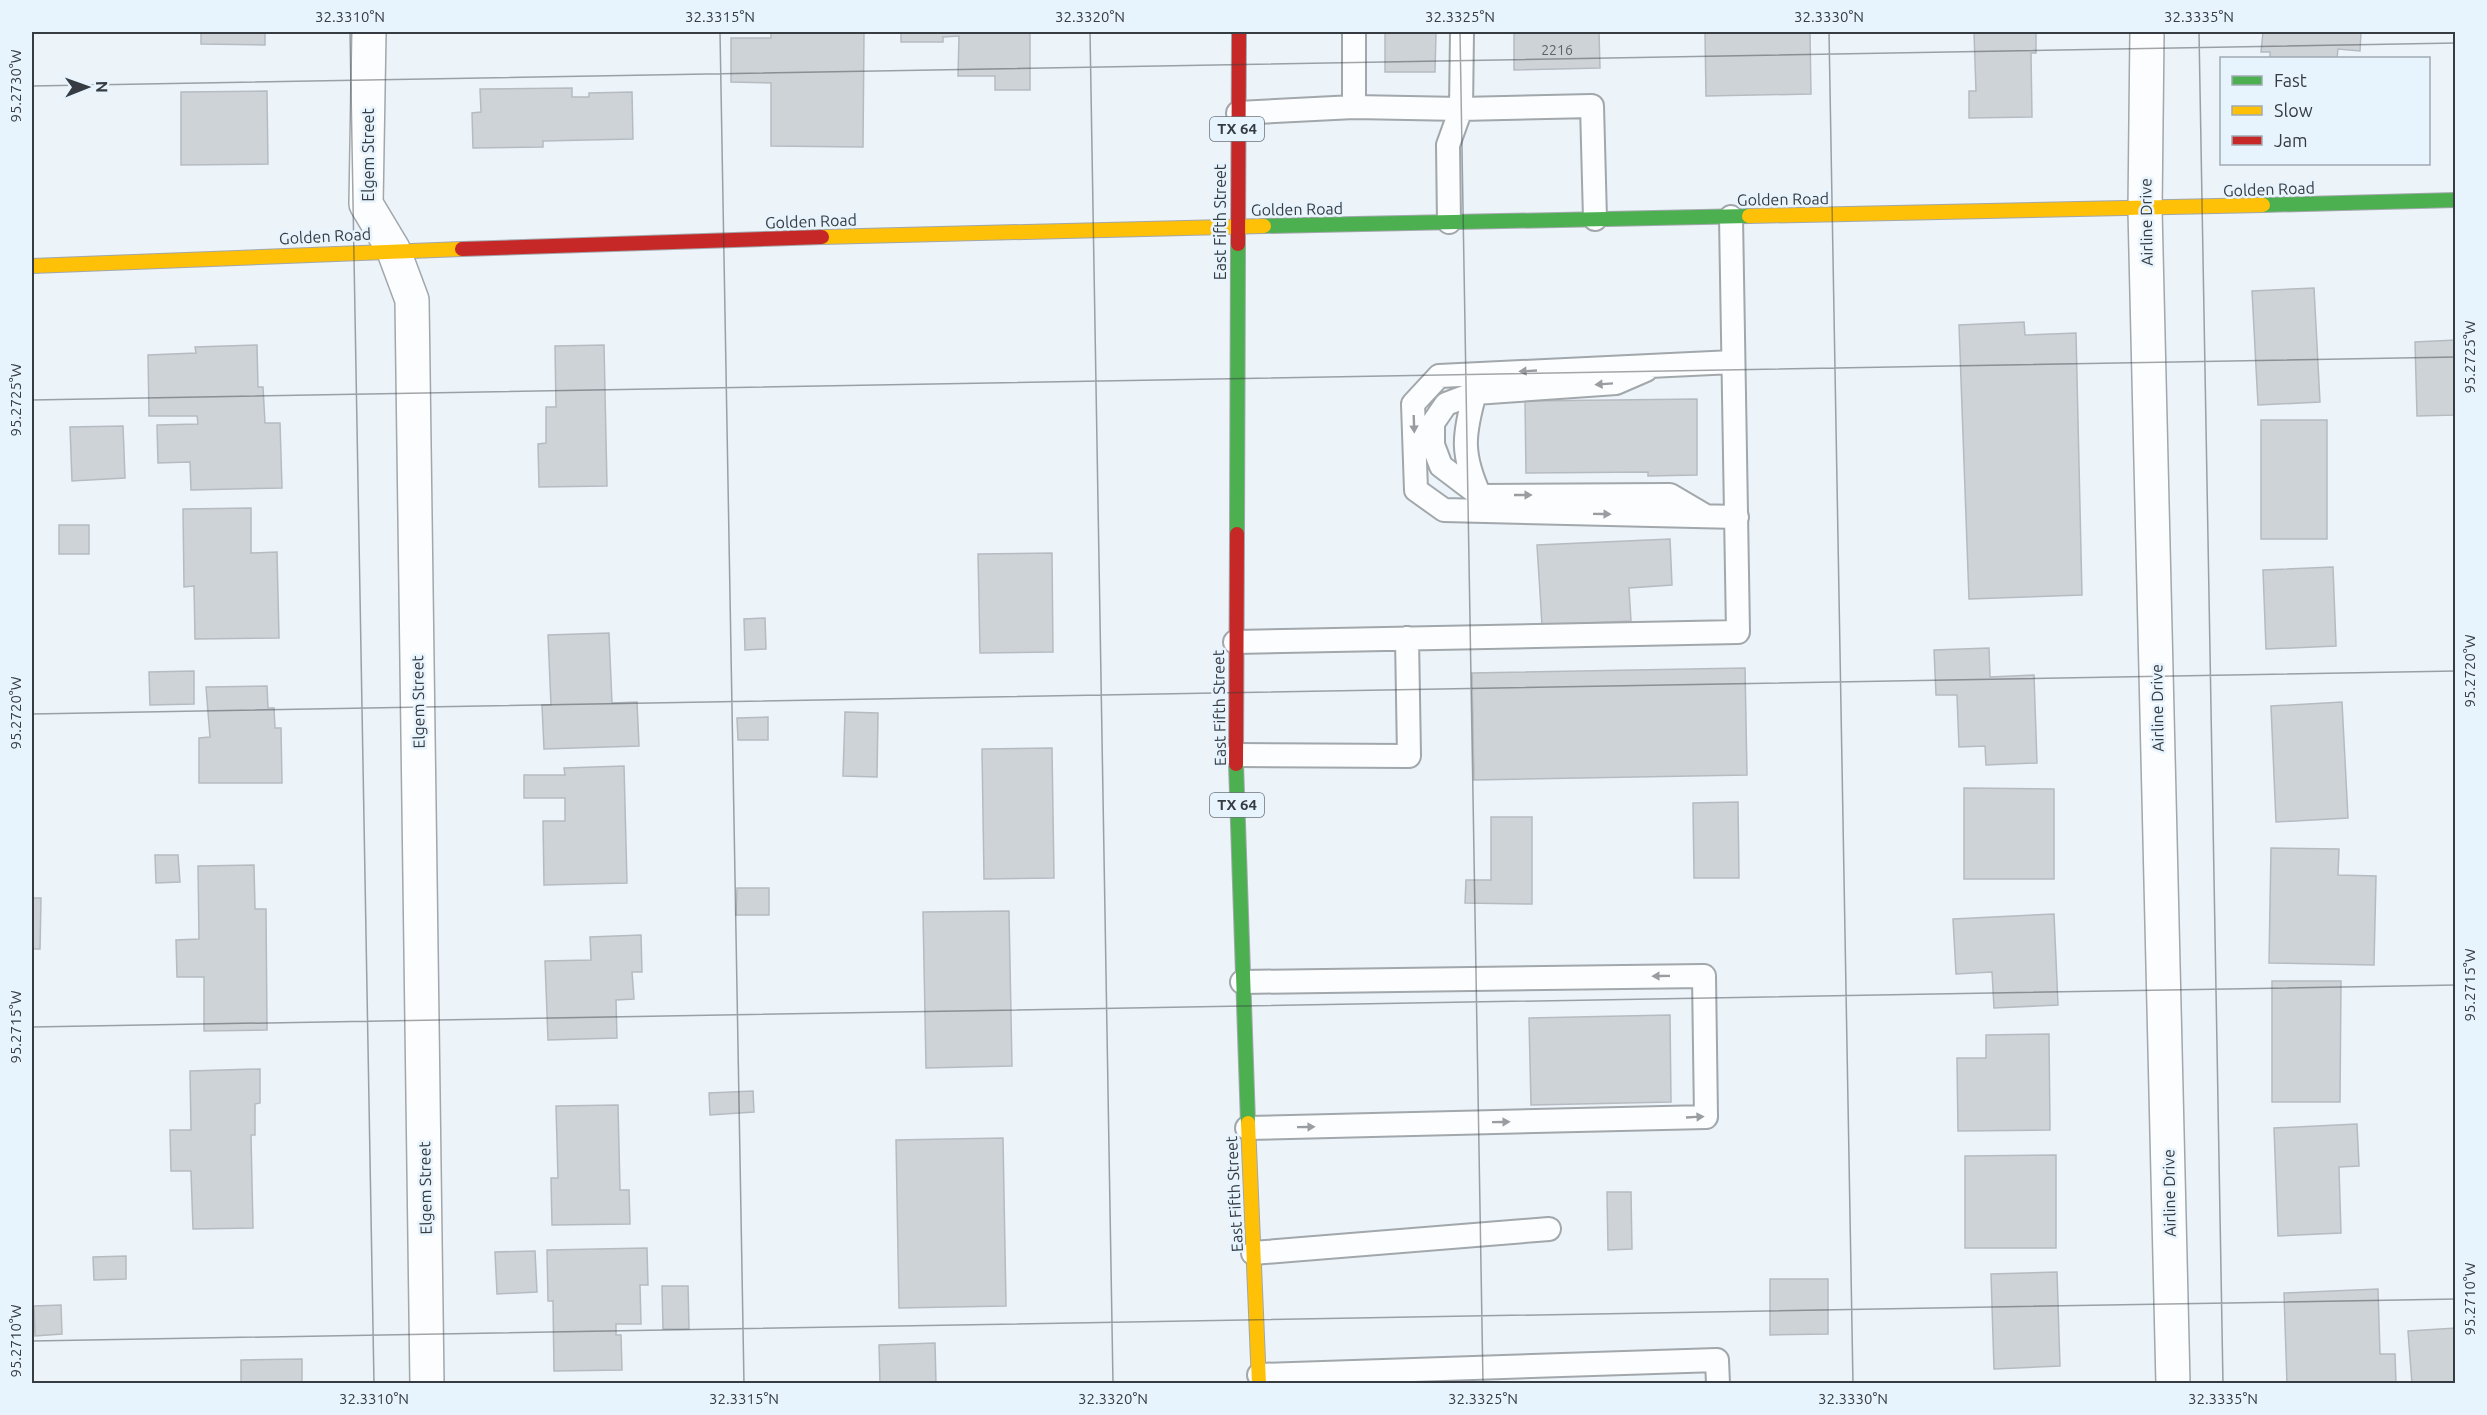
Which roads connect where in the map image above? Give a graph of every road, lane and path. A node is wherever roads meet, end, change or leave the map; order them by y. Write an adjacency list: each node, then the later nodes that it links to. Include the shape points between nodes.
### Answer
1 (369, 32): 15 (street, Elgem Street, via 366,204)
2 (1239, 32): 8 (street, East Fifth Street / TX 64)
3 (1354, 32): 6 (lane)
4 (1462, 32): 7 (lane)
5 (2147, 32): 10 (street, Airline Drive)
6 (1354, 106): 7 (lane); 8 (lane)
7 (1461, 109): 12 (lane, via 1593,106); 13 (lane, via 1448,145)
8 (1238, 113): 14 (street, East Fifth Street / TX 64)
9 (2456, 200): 10 (street, Golden Road)
10 (2145, 210): 11 (street, Golden Road); 35 (street, Airline Drive)
11 (1731, 217): 12 (street, Golden Road); 17 (lane)
12 (1595, 219): 13 (street, Golden Road)
13 (1449, 222): 14 (street, Golden Road)
14 (1236, 227): 15 (street, Golden Road); 24 (street, East Fifth Street / TX 64)
15 (393, 249): 16 (street, Golden Road); 33 (street, Elgem Street, via 412,300)
16 (32, 266)
17 (1733, 362): 18 (lane); 22 (lane)
18 (1658, 364): 19 (lane, one-way to 19, via 1616,383); 21 (lane, one-way to 21, via 1439,376 1413,404 1416,490 1444,510)
19 (1476, 393): 20 (lane, via 1465,428 1466,467); 20 (lane, via 1446,404 1433,423 1433,445 1441,466)
20 (1479, 495): 21 (lane, one-way to 21, via 1670,495)
21 (1706, 516): 22 (lane)
22 (1737, 517): 23 (lane, via 1738,632)
23 (1407, 638): 24 (lane); 25 (lane, via 1409,756)
24 (1235, 642): 25 (street, East Fifth Street / TX 64)
25 (1236, 755): 26 (street, East Fifth Street / TX 64)
26 (1242, 982): 27 (street, East Fifth Street / TX 64); 27 (lane, one-way to 26, via 1706,1118 1704,976)
27 (1247, 1128): 29 (street, East Fifth Street / TX 64)
28 (1549, 1229): 29 (lane)
29 (1253, 1253): 32 (street, East Fifth Street / TX 64)
30 (1604, 1374): 31 (lane); 34 (lane, via 1717,1360)
31 (1472, 1376): 32 (lane)
32 (1259, 1379)
33 (427, 1383)
34 (1718, 1383)
35 (2174, 1383)

